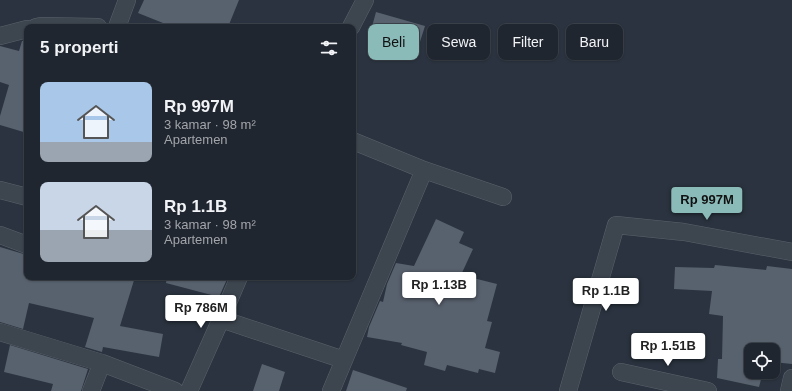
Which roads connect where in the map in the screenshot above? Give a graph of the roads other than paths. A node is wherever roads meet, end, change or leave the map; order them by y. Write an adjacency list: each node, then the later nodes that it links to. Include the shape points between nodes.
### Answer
1 (128, 0): 3 (street)
2 (365, 0): 4 (street)
3 (118, 24)
4 (353, 24)
5 (24, 30): 6 (street)
6 (0, 36)
7 (356, 142): 8 (street)
8 (424, 170): 11 (street); 18 (street)
9 (0, 190): 10 (street)
10 (24, 196)
11 (503, 197)
12 (0, 235): 13 (street)
13 (24, 244)
14 (792, 252): 26 (street, via 684,232 616,225)
15 (238, 280): 16 (street)
16 (221, 319): 18 (street); 24 (street)
17 (0, 332): 19 (street)
18 (344, 360): 25 (street)
19 (102, 363): 22 (street); 23 (street)
20 (621, 372): 27 (street)
21 (792, 378): 28 (street)
22 (91, 391)
23 (175, 391)
24 (189, 391)
25 (331, 391)
26 (568, 391)
27 (708, 391)
28 (789, 391)

